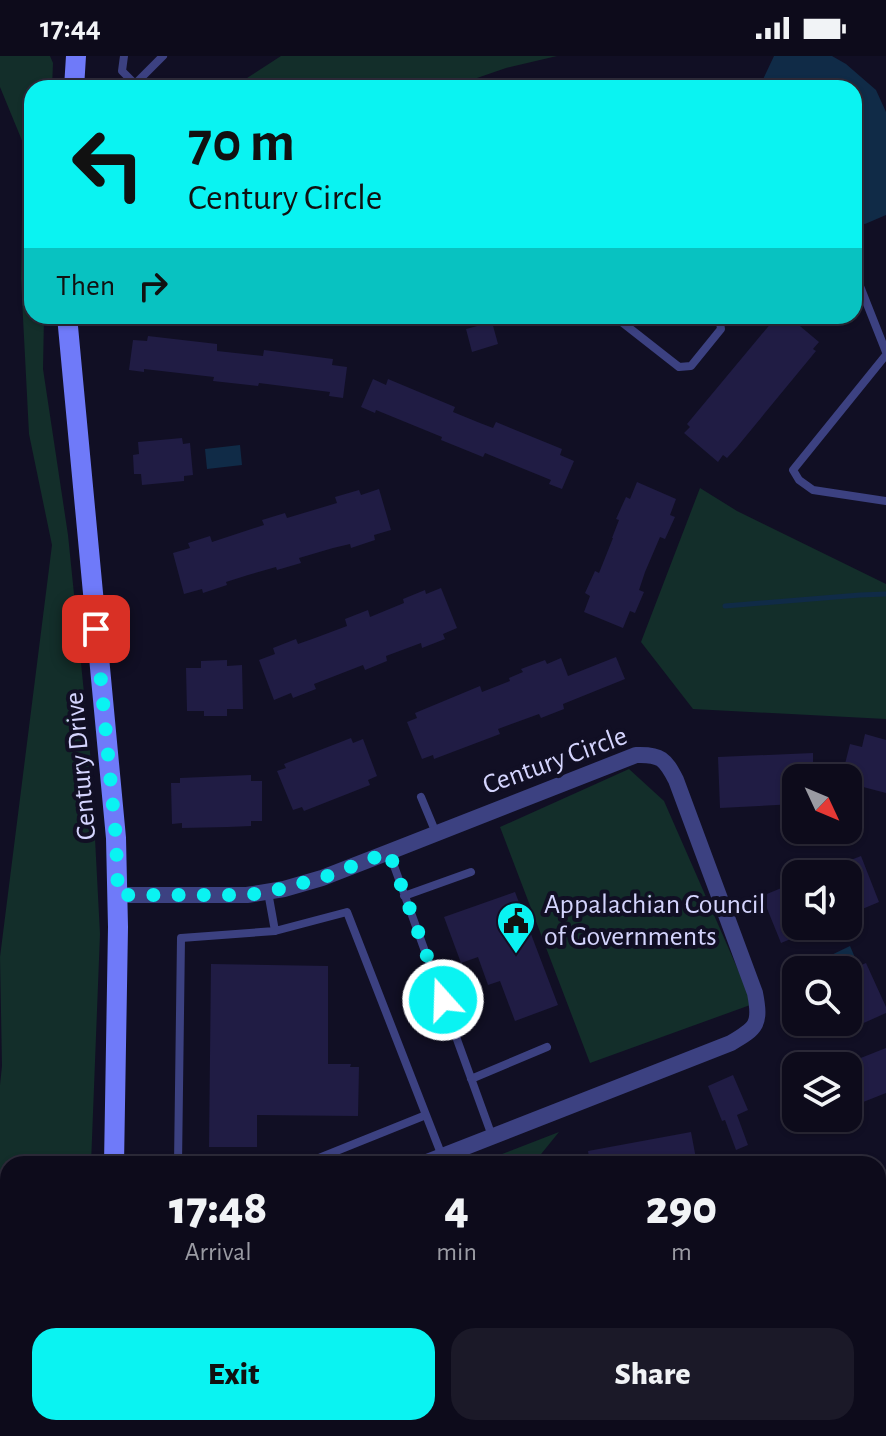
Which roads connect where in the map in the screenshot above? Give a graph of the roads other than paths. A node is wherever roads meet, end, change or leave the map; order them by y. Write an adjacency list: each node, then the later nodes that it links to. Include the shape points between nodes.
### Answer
1 (76, 56): 4 (street)
2 (124, 56): 5 (lane, via 122,71)
3 (163, 56): 6 (lane)
4 (74, 80)
5 (129, 80)
6 (140, 80)
7 (862, 292): 11 (lane)
8 (68, 324): 18 (street, Century Drive)
9 (624, 324): 10 (lane, via 679,367 691,366)
10 (720, 324)
11 (886, 354): 12 (lane, via 793,470 813,490)
12 (886, 501)
13 (421, 797): 14 (lane)
14 (436, 834): 15 (street, Century Circle); 24 (street, Century Circle, via 636,755 659,757 676,780 759,1011 751,1031 731,1043)
15 (389, 852): 17 (street, Century Circle); 19 (lane)
16 (471, 872): 19 (lane)
17 (268, 892): 18 (street, Century Circle); 20 (lane)
18 (118, 895): 25 (street, Century Drive)
19 (404, 896): 22 (lane)
20 (275, 931): 23 (lane, via 347,912); 26 (lane, via 181,938)
21 (547, 1047): 22 (lane)
22 (471, 1079): 24 (lane)
23 (426, 1115): 27 (lane); 28 (lane)
24 (492, 1136): 28 (street, Century Circle)
25 (114, 1156)
26 (178, 1156)
27 (324, 1156)
28 (442, 1156)

